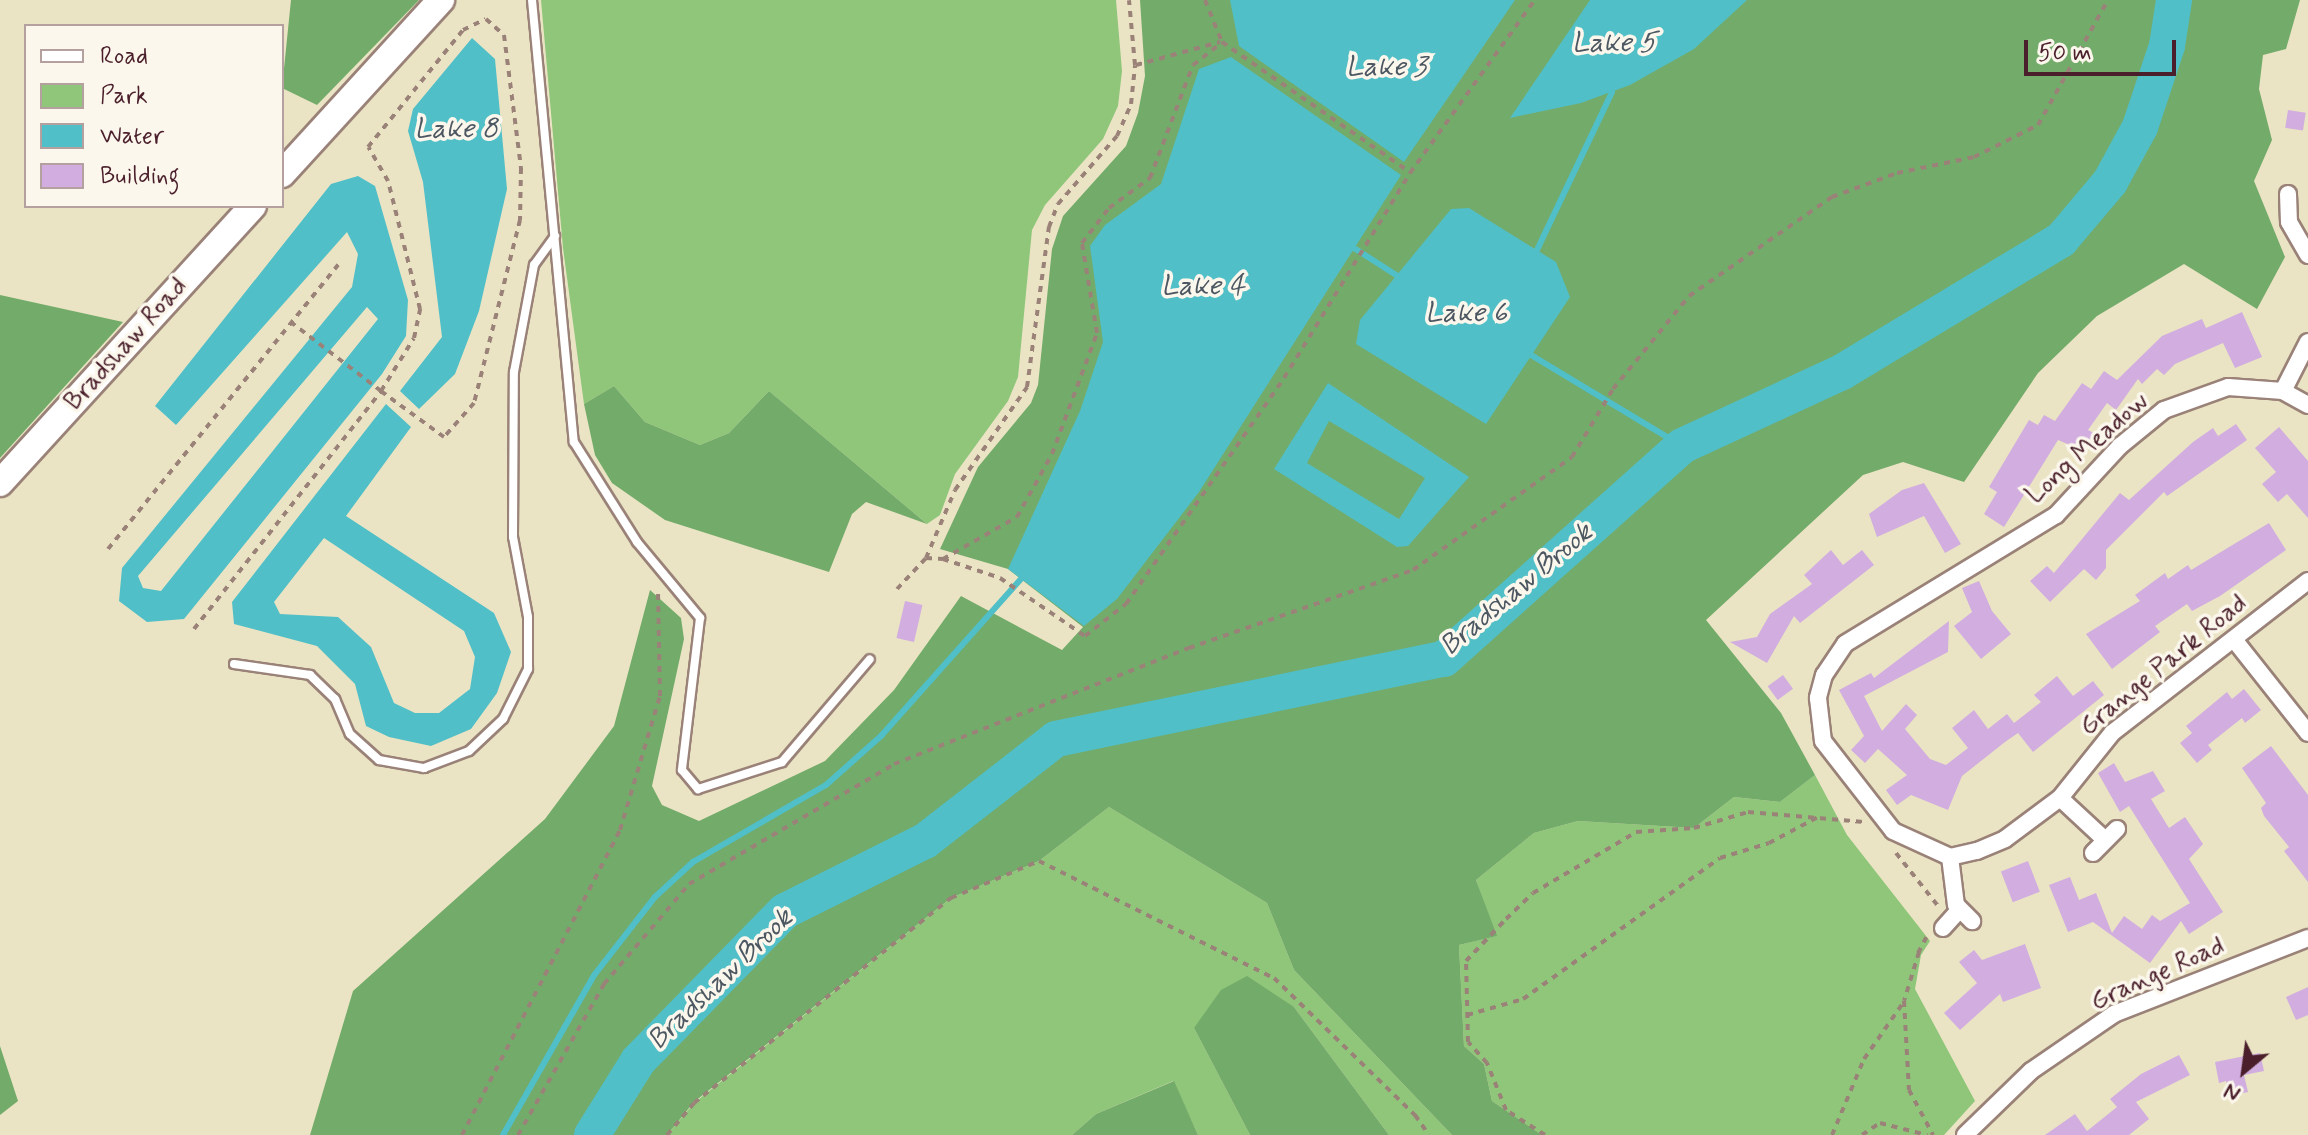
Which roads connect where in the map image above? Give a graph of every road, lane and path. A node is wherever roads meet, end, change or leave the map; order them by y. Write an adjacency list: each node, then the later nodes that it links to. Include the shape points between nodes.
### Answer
1 (441, 0): 9 (main road)
2 (532, 0): 13 (lane)
3 (1129, 0): 8 (path)
4 (1205, 0): 7 (path)
5 (1535, 0): 10 (path)
6 (2108, 0): 46 (path, via 2038,125 1974,157 1897,173 1832,197 1689,296 1613,389 1572,457 1413,570 1189,648 894,764 689,884 604,984)
7 (1222, 42): 8 (path); 10 (path); 24 (path, via 1193,65 1150,178 1109,208 1082,243 1097,333 1052,454 1017,517)
8 (1135, 65): 23 (path, via 1131,104 1117,136 1058,204 1049,227 1040,260 1027,387 955,490)
9 (284, 172)
10 (1410, 173): 24 (path, via 1284,378 1126,604 1085,636 1000,578)
11 (2288, 194): 14 (street, via 2280,221)
12 (251, 208): 21 (main road, Bradshaw Road)
13 (555, 236): 25 (lane, via 574,442); 31 (lane, via 534,265 514,372 513,537 528,617 528,669 503,719 469,751 424,768 379,760 350,734 335,699 310,675)
14 (2308, 255)
15 (339, 264): 16 (path)
16 (292, 323): 18 (path); 22 (path)
17 (2308, 342): 19 (street)
18 (381, 391): 18 (path, via 414,338 420,309 388,181 368,147 463,30 486,19 504,35 521,168 520,220 491,346 474,403 444,437); 28 (path)
19 (2283, 391): 20 (street, Long Meadow); 38 (street, Long Meadow, via 2228,387 2175,404 2120,446 2056,515 1845,644 1824,675 1818,698 1823,741 1880,818 1910,842)
20 (2308, 405)
21 (0, 483)
22 (108, 549)
23 (926, 558): 24 (path); 27 (path)
24 (943, 559)
25 (661, 570): 30 (lane, via 700,618 682,770 698,789 782,762); 45 (path, via 655,614 660,696 620,830)
26 (2308, 581): 29 (street, Grange Park Road)
27 (897, 589)
28 (194, 629)
29 (2236, 642): 32 (street); 33 (street, Grange Park Road, via 2112,733)
30 (870, 659)
31 (234, 664)
32 (2308, 733)
33 (2060, 798): 37 (street, via 2110,833); 38 (street, Grange Park Road, via 2005,839)
34 (1820, 815): 35 (path, via 1864,821); 44 (path, via 1769,843 1720,858 1523,999); 44 (path, via 1748,812 1694,828 1636,832 1533,893 1466,961)
35 (1875, 833)
36 (1886, 844): 39 (path)
37 (2093, 853)
38 (1950, 857): 40 (street, via 1966,916)
39 (1941, 910)
40 (1939, 925): 42 (path); 42 (path)
41 (2308, 938): 53 (street, Grange Road, via 2114,1014 2031,1071)
42 (1918, 953): 43 (path)
43 (1904, 1001): 50 (path, via 1864,1059); 52 (path, via 1909,1090)
44 (1467, 1015): 49 (path, via 1468,1042 1487,1063 1506,1110)
45 (462, 1135)
46 (518, 1135)
47 (667, 1135): 48 (path, via 694,1103 951,898 1039,861 1274,978)
48 (1429, 1135)
49 (1545, 1135)
50 (1832, 1135)
51 (1862, 1135): 52 (path, via 1880,1123)
52 (1930, 1135)
53 (1965, 1135)

